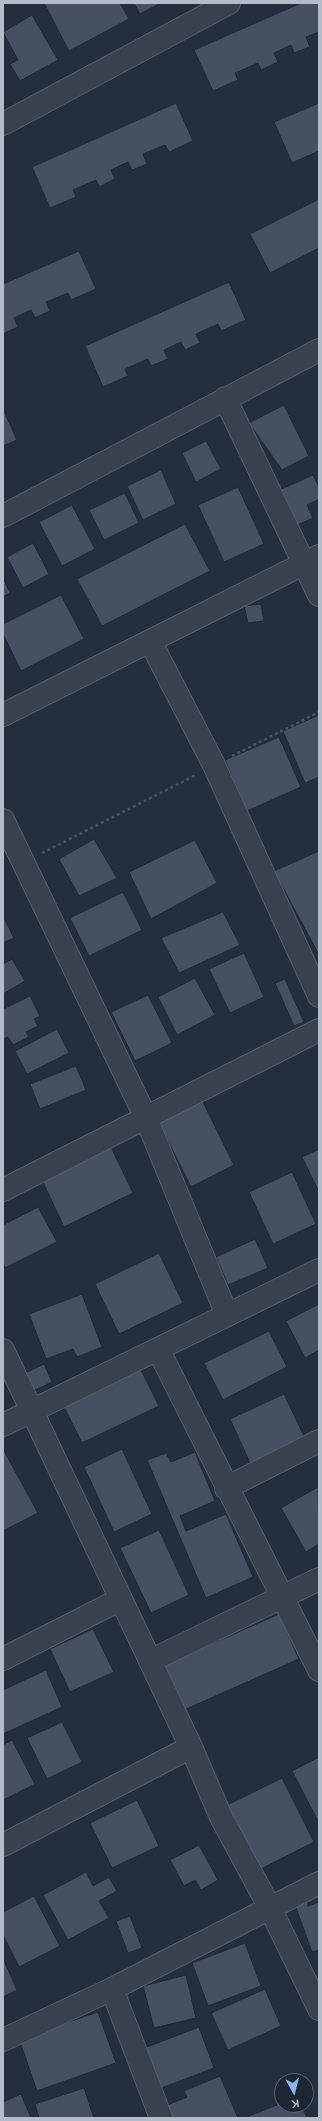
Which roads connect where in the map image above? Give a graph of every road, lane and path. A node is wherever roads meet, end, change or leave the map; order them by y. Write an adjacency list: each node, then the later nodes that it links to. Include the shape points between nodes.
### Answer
1 (219, 5): 2 (street)
2 (3, 124)
3 (319, 350): 4 (street)
4 (225, 398): 5 (street); 6 (street)
5 (3, 516)
6 (312, 559): 7 (street); 8 (street)
7 (319, 595)
8 (150, 640): 10 (street); 11 (street)
9 (319, 712): 11 (path)
10 (3, 714)
11 (214, 765): 13 (path); 14 (street)
12 (3, 820): 13 (street)
13 (24, 863): 16 (street)
14 (319, 996)
15 (319, 1030): 16 (street)
16 (146, 1118): 17 (street); 19 (street)
17 (3, 1190)
18 (319, 1270): 19 (street)
19 (228, 1315): 20 (street)
20 (158, 1349): 22 (street); 25 (street)
21 (3, 1350): 22 (street)
22 (31, 1411): 23 (street); 28 (street)
23 (3, 1425)
24 (319, 1441): 25 (street)
25 (226, 1488): 27 (street)
26 (319, 1579): 27 (street)
27 (282, 1596): 30 (street); 31 (street)
28 (121, 1599): 29 (street); 30 (street)
29 (3, 1659)
30 (150, 1661): 32 (street)
31 (319, 1670)
32 (191, 1747): 33 (street); 35 (street, via 222,1817)
33 (3, 1845)
34 (319, 1883): 35 (street)
35 (270, 1908): 36 (street); 37 (street)
36 (112, 1989): 38 (street); 39 (street)
37 (319, 2009)
38 (3, 2040)
39 (161, 2118)

